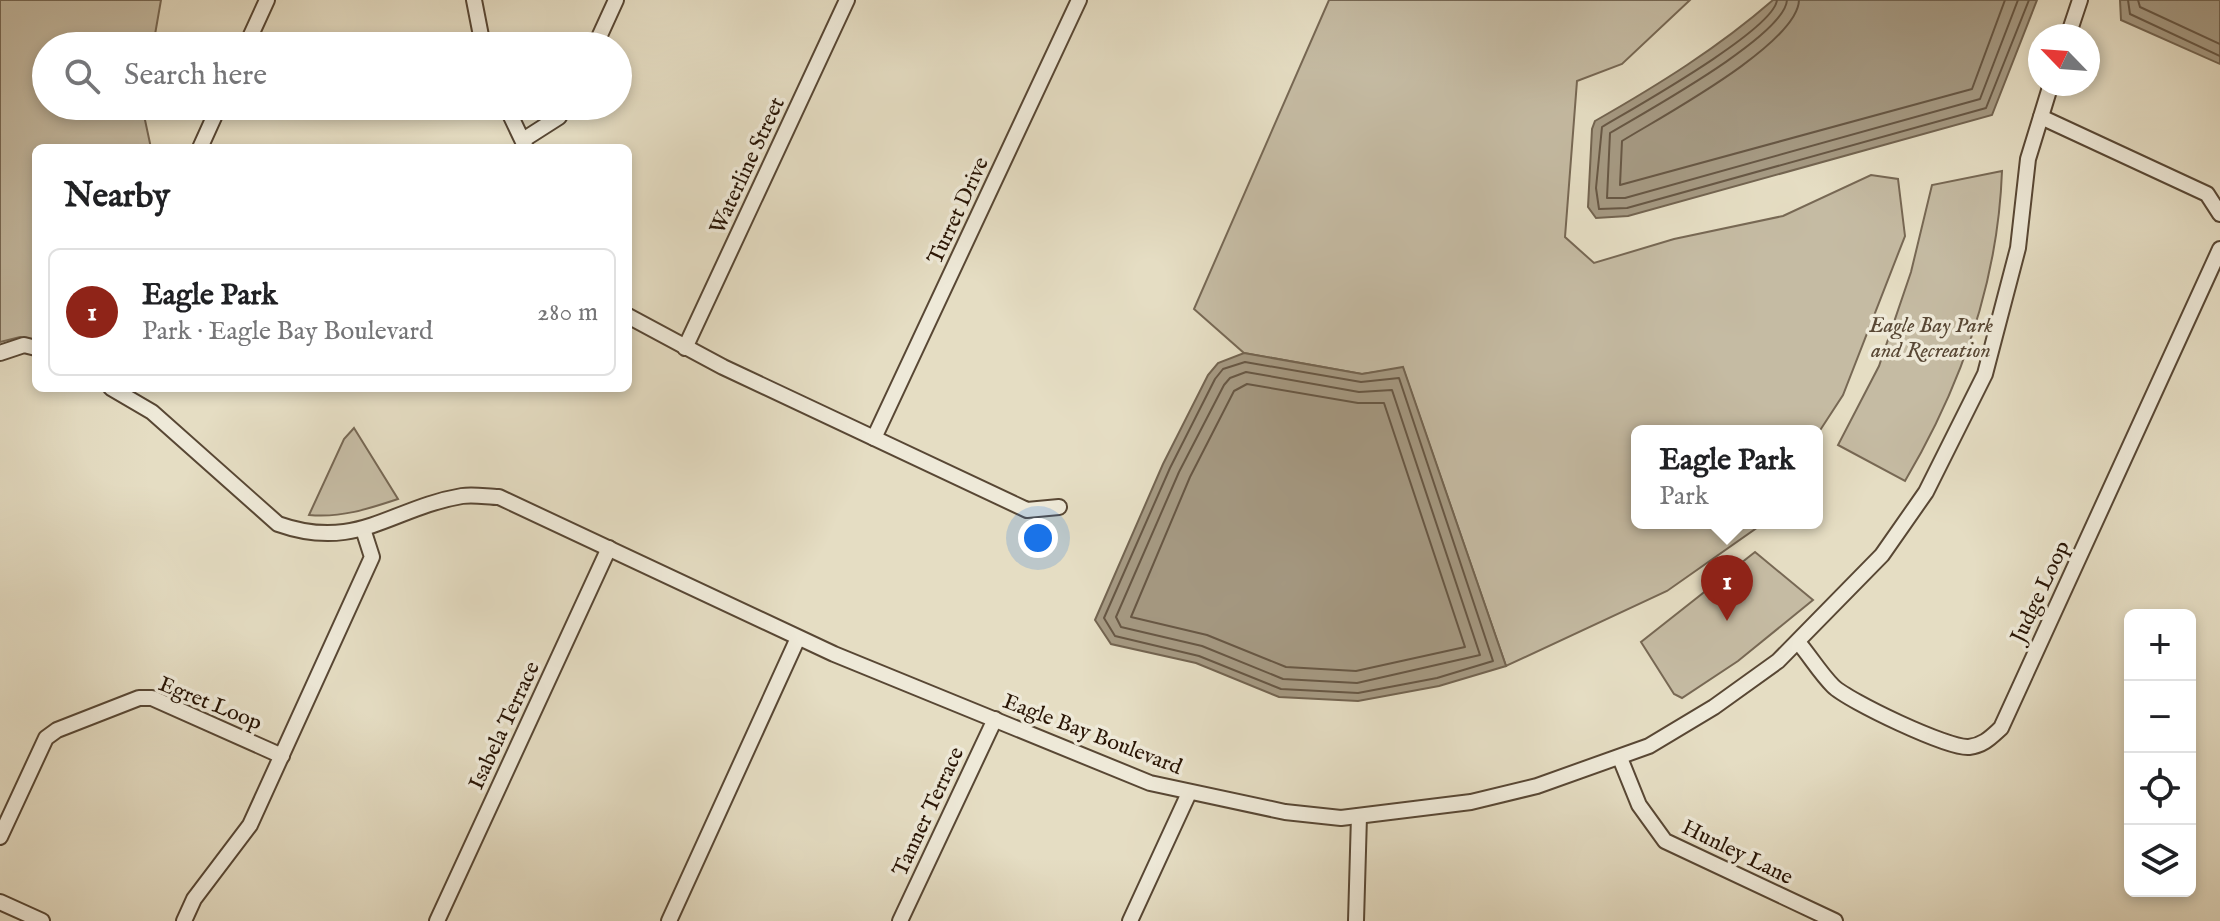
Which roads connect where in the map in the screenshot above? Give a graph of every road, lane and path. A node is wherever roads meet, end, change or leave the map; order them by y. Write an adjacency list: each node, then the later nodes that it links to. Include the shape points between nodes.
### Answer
1 (267, 0): 8 (street)
2 (474, 0): 9 (street)
3 (616, 0): 10 (street)
4 (847, 0): 22 (street, Waterline Street)
5 (1079, 0): 25 (street, Turret Drive)
6 (2080, 0): 7 (street)
7 (2072, 24)
8 (252, 32)
9 (480, 32)
10 (601, 32)
11 (2047, 96): 12 (street, Eagle Bay Boulevard)
12 (2041, 117): 18 (street, via 2207,194); 30 (street, Eagle Bay Boulevard, via 2028,159 2018,248 2000,323 1960,430 1882,555)
13 (213, 120): 16 (street)
14 (513, 120): 17 (street)
15 (555, 120): 17 (street)
16 (202, 144)
17 (524, 144)
18 (2220, 214)
19 (2220, 249): 30 (street, Judge Loop, via 2001,728 1983,744 1948,743 1854,701 1834,687)
20 (632, 318): 22 (street)
21 (32, 347): 23 (street)
22 (685, 348): 25 (street)
23 (0, 353)
24 (118, 392): 27 (street, Eagle Bay Boulevard, via 152,412 278,524 333,535)
25 (874, 438): 26 (street, via 1027,510)
26 (1059, 507)
27 (363, 529): 28 (street, Eagle Bay Boulevard, via 463,496 499,497); 32 (street, Egret Loop, via 372,557)
28 (609, 548): 29 (street, Eagle Bay Boulevard); 40 (street, Isabela Terrace)
29 (798, 638): 31 (street, Eagle Bay Boulevard); 41 (street)
30 (1798, 642): 33 (street, Eagle Bay Boulevard, via 1714,707)
31 (995, 719): 34 (street, Eagle Bay Boulevard, via 1150,783); 42 (street, Tanner Terrace)
32 (282, 756): 36 (street, Egret Loop, via 166,703 139,698 46,738); 39 (street, Egret Loop, via 250,825 194,899)
33 (1620, 758): 35 (street, Eagle Bay Boulevard, via 1471,802); 45 (street, Hunley Lane, via 1639,805 1665,841)
34 (1189, 793): 35 (street, Eagle Bay Boulevard, via 1285,812); 43 (street)
35 (1359, 816): 44 (street)
36 (0, 837)
37 (0, 902): 38 (street)
38 (42, 921)
39 (184, 921)
40 (437, 921)
41 (669, 921)
42 (900, 921)
43 (1130, 921)
44 (1356, 921)
45 (1835, 921)

